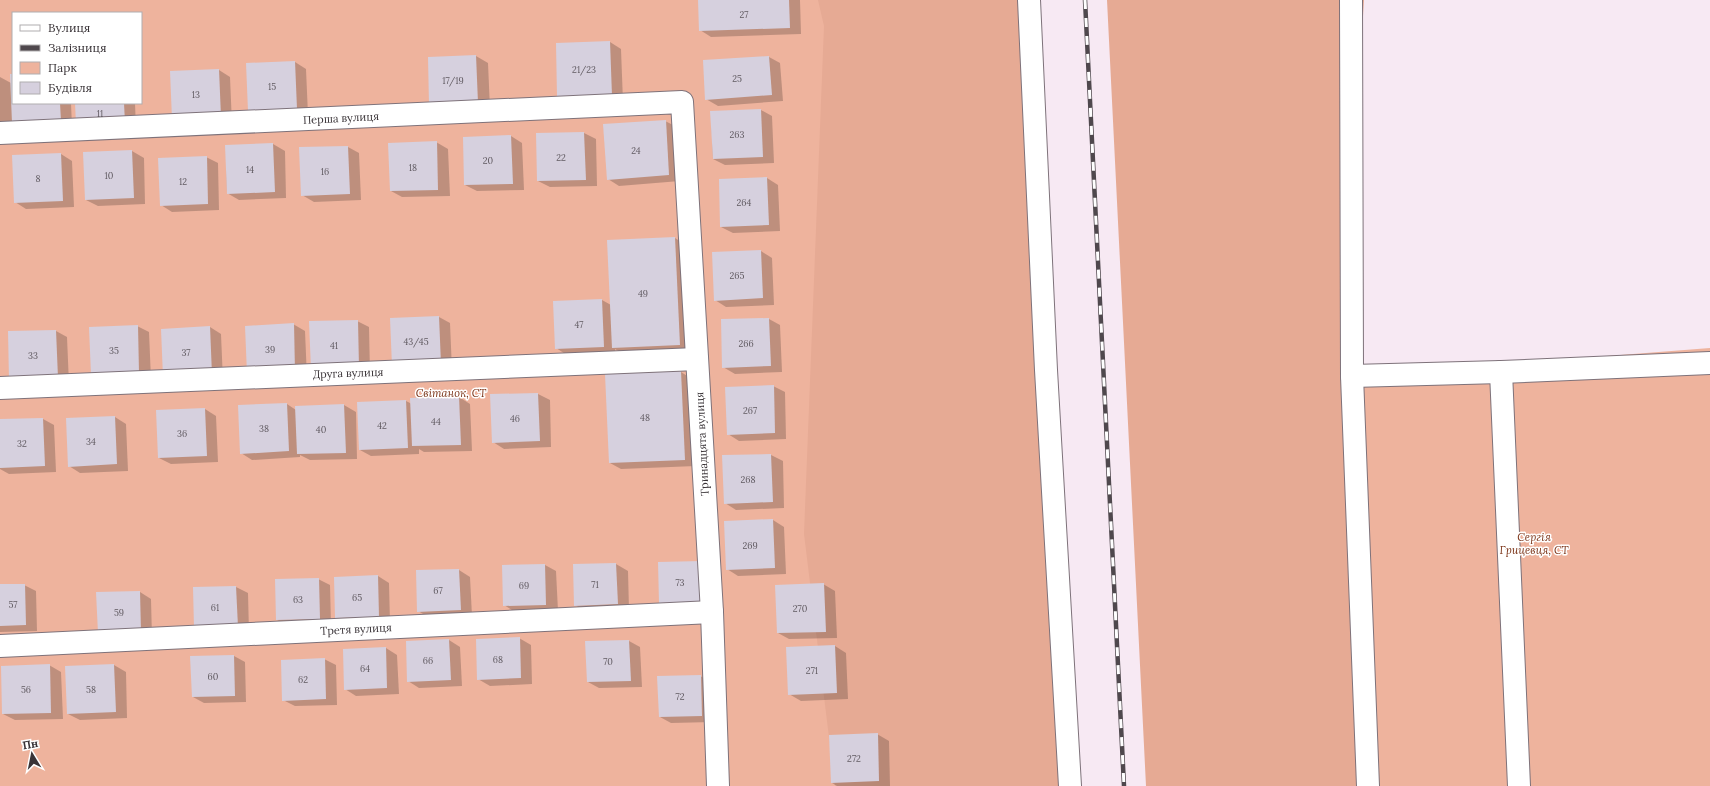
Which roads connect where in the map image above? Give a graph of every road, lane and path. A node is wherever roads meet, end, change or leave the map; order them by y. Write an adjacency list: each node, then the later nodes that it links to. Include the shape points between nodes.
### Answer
1 (1029, 0): 13 (street)
2 (1351, 0): 8 (street)
3 (682, 102): 4 (street, Перша вулиця); 5 (street, Тринадцята вулиця)
4 (0, 133)
5 (697, 359): 9 (street, Друга вулиця); 10 (street, Тринадцята вулиця)
6 (1710, 362): 7 (street)
7 (1501, 372): 8 (street); 15 (street)
8 (1352, 376): 14 (street)
9 (0, 388)
10 (712, 612): 11 (street, Третя вулиця); 12 (street, Тринадцята вулиця)
11 (0, 646)
12 (718, 786)
13 (1070, 786)
14 (1368, 786)
15 (1519, 786)

